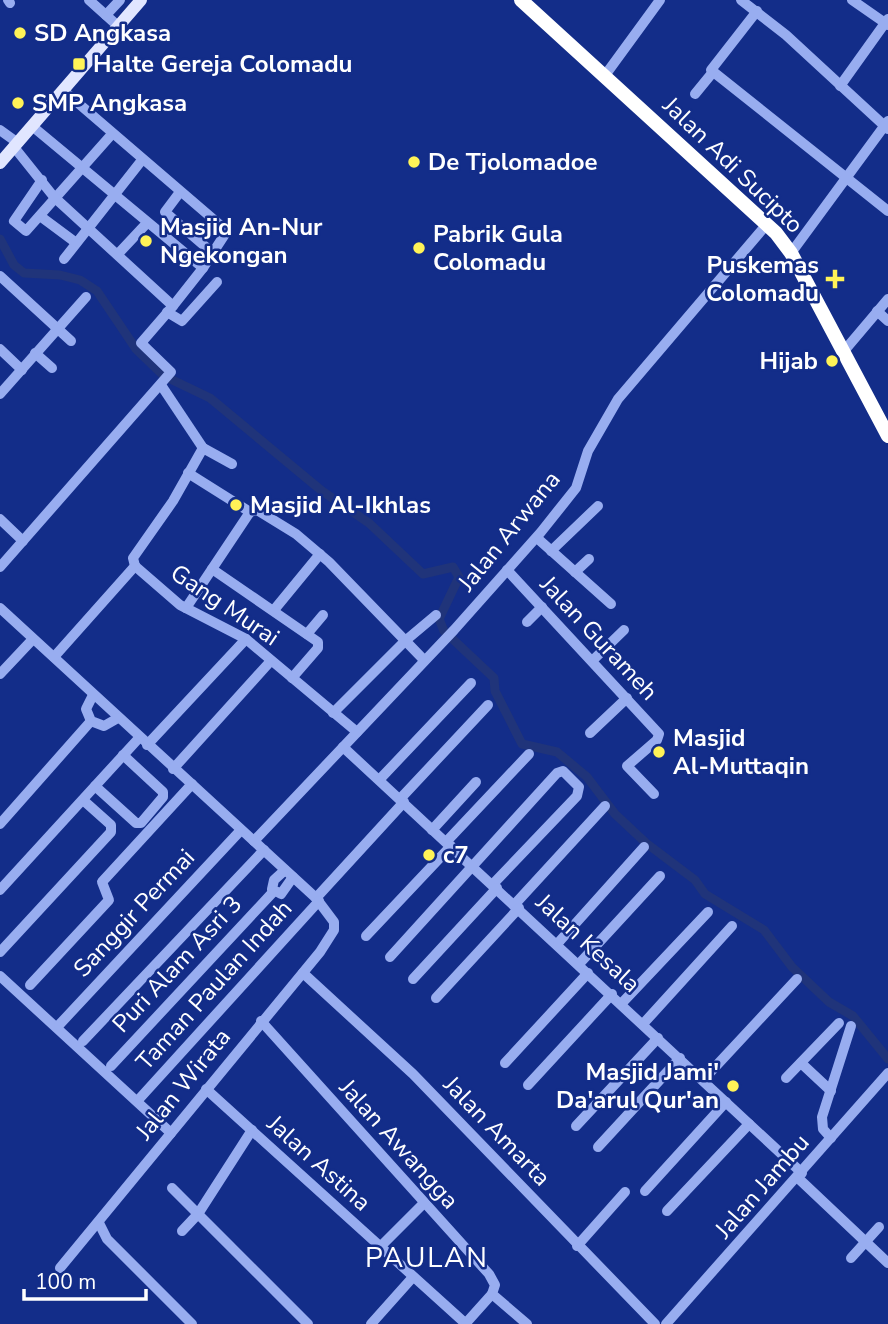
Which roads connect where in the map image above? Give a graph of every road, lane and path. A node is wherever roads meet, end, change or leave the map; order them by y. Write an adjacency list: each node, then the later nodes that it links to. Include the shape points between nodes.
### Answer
1 (89, 0): 9 (street)
2 (120, 0): 9 (street)
3 (141, 0): 11 (main road)
4 (522, 0): 13 (highway, Jalan Adi Sucipto)
5 (660, 0): 13 (street)
6 (743, 0): 8 (street)
7 (852, 0): 10 (street)
8 (757, 11): 12 (street); 14 (street)
9 (106, 15): 11 (street)
10 (887, 22): 14 (street)
11 (118, 26): 15 (main road)
12 (713, 72): 16 (street); 25 (street)
13 (606, 74): 33 (highway, Jalan Adi Sucipto)
14 (840, 86): 17 (street)
15 (64, 91): 18 (main road); 20 (street)
16 (695, 94)
17 (887, 125): 25 (street)
18 (32, 126): 21 (main road); 24 (street)
19 (0, 130): 21 (street)
20 (112, 134): 22 (street); 24 (street)
21 (16, 145): 23 (main road); 26 (street)
22 (142, 160): 27 (street); 28 (street)
23 (0, 163)
24 (81, 169): 28 (street); 29 (street)
25 (846, 179): 30 (street); 36 (street)
26 (42, 180): 29 (street); 31 (street, via 13,221 27,231)
27 (180, 192): 38 (street, via 227,231); 38 (street, via 164,212)
28 (113, 193): 32 (street); 34 (street)
29 (54, 197): 31 (street); 34 (street)
30 (888, 211)
31 (40, 216): 35 (street)
32 (147, 223): 37 (street); 40 (street)
33 (767, 225): 36 (highway, Jalan Adi Sucipto); 64 (street, Jalan Arwana, via 618,399 588,452 576,488)
34 (86, 226): 35 (street); 37 (street)
35 (75, 242): 39 (street)
36 (791, 253): 51 (highway, Jalan Adi Sucipto)
37 (118, 254): 45 (street)
38 (214, 254): 40 (street)
39 (64, 259)
40 (203, 268): 45 (street)
41 (0, 276): 48 (street)
42 (217, 282): 45 (street, via 182,321)
43 (86, 298): 48 (street)
44 (888, 299): 46 (street)
45 (170, 309): 55 (street, via 141,343 171,373)
46 (877, 311): 47 (street); 51 (street)
47 (888, 321)
48 (57, 329): 49 (street); 52 (street)
49 (71, 341)
50 (0, 349): 54 (street)
51 (844, 351): 57 (highway, Jalan Adi Sucipto)
52 (36, 353): 53 (street); 54 (street)
53 (52, 368)
54 (22, 370): 56 (street)
55 (162, 384): 58 (street); 65 (street)
56 (0, 394)
57 (888, 436)
58 (203, 448): 59 (street); 60 (street)
59 (232, 464)
60 (188, 473): 62 (street); 69 (street, via 133,558)
61 (598, 506): 66 (street)
62 (250, 512): 67 (street, via 257,510); 71 (street)
63 (0, 519): 65 (street)
64 (537, 537): 66 (street); 72 (street, Jalan Arwana)
65 (23, 541): 70 (street)
66 (551, 551): 73 (street)
67 (320, 554): 78 (street); 86 (street)
68 (589, 559): 73 (street)
69 (135, 566): 77 (street, Gang Murai); 87 (street)
70 (0, 567)
71 (212, 569): 77 (street); 78 (street)
72 (507, 570): 75 (street, Jalan Gurameh); 88 (street, Jalan Arwana)
73 (575, 572): 74 (street)
74 (611, 604)
75 (542, 607): 81 (street); 89 (street, Jalan Gurameh)
76 (0, 608): 84 (street)
77 (186, 608): 85 (street, Gang Murai)
78 (274, 610): 83 (street)
79 (323, 615): 83 (street)
80 (436, 615): 86 (street)
81 (527, 622)
82 (624, 630): 89 (street)
83 (307, 634): 92 (street, via 318,642 318,648)
84 (33, 639): 87 (street); 91 (street)
85 (246, 639): 92 (street, Gang Murai); 102 (street)
86 (405, 640): 88 (street); 97 (street)
87 (54, 657): 94 (street)
88 (424, 660): 100 (street, Jalan Arwana)
89 (592, 661): 95 (street, Jalan Gurameh)
90 (268, 664): 106 (street)
91 (0, 674)
92 (292, 678): 97 (street, Gang Murai)
93 (471, 682): 107 (street)
94 (93, 695): 98 (street); 99 (street, via 86,709)
95 (627, 698): 101 (street); 111 (street, Jalan Gurameh, via 659,734 627,766)
96 (488, 705): 113 (street, Taman Paulan Indah)
97 (333, 713): 100 (street, Gang Murai)
98 (118, 718): 99 (street, via 104,726); 102 (street)
99 (91, 721): 115 (street)
100 (357, 732): 103 (street, Jalan Arwana)
101 (590, 733)
102 (143, 741): 105 (street); 106 (street)
103 (343, 747): 107 (street, Jalan Kesala); 118 (street, Jalan Arwana)
104 (529, 754): 119 (street)
105 (124, 755): 110 (street); 110 (street, via 163,792 141,823)
106 (173, 769): 109 (street)
107 (380, 779): 113 (street, Jalan Kesala)
108 (475, 782): 117 (street)
109 (192, 784): 116 (street); 142 (street, via 102,883 109,900)
110 (95, 786): 112 (street)
111 (654, 794)
112 (83, 800): 126 (street); 132 (street, via 111,825 111,832)
113 (402, 800): 117 (street, Jalan Kesala); 127 (street, Taman Paulan Indah)
114 (605, 806): 128 (street)
115 (0, 824)
116 (241, 830): 118 (street); 149 (street, Sanggir Permai)
117 (432, 830): 119 (street, Jalan Kesala)
118 (254, 841): 121 (street)
119 (449, 843): 122 (street, Jalan Kesala); 131 (street)
120 (644, 847): 133 (street)
121 (264, 850): 123 (street); 152 (street)
122 (473, 866): 125 (street, Jalan Kesala); 125 (street, via 557,773 566,773 579,787 577,796); 135 (street)
123 (289, 873): 127 (street); 156 (street, Puri Alam Asri 3, via 274,880 274,891)
124 (660, 876): 136 (street)
125 (495, 886): 128 (street, Jalan Kesala); 140 (street)
126 (0, 890)
127 (318, 899): 137 (street, Jalan Wirata, via 332,915 334,930); 163 (street, Taman Paulan Indah)
128 (517, 906): 133 (street, Jalan Kesala); 144 (street)
129 (708, 912): 145 (street)
130 (732, 926): 148 (street)
131 (366, 936)
132 (4, 939): 134 (street)
133 (558, 943): 136 (street, Jalan Kesala)
134 (0, 952)
135 (390, 957)
136 (579, 964): 138 (street, Jalan Kesala)
137 (303, 973): 146 (street, Jalan Wirata); 182 (street, Jalan Amarta, via 413,1074)
138 (589, 973): 143 (street, Jalan Kesala); 154 (street)
139 (0, 976): 168 (street)
140 (413, 979)
141 (797, 979): 159 (street)
142 (30, 985)
143 (612, 994): 145 (street, Jalan Kesala); 160 (street)
144 (436, 998)
145 (622, 1003): 148 (street, Jalan Kesala)
146 (261, 1021): 161 (street, Jalan Wirata); 175 (street, Jalan Awangga)
147 (839, 1023): 155 (street)
148 (643, 1024): 151 (street, Jalan Kesala)
149 (59, 1025)
150 (851, 1026): 162 (street)
151 (658, 1038): 153 (street, Jalan Kesala); 166 (street)
152 (83, 1041)
153 (680, 1058): 159 (street, Jalan Kesala); 170 (street)
154 (505, 1063)
155 (801, 1063): 158 (street); 162 (street)
156 (111, 1066)
157 (888, 1073): 169 (street, Jalan Jambu)
158 (786, 1078)
159 (703, 1080): 164 (street, Jalan Kesala)
160 (528, 1085)
161 (206, 1089): 167 (street, Jalan Astina); 168 (street, Jalan Wirata)
162 (831, 1091): 169 (street, via 822,1124)
163 (140, 1098)
164 (726, 1102): 165 (street, Jalan Kesala); 173 (street)
165 (749, 1124): 171 (street, Jalan Kesala); 176 (street)
166 (576, 1126)
167 (252, 1130): 177 (street); 183 (street, Jalan Astina)
168 (171, 1133): 178 (street, Jalan Wirata)
169 (831, 1138): 171 (street, Jalan Jambu)
170 (598, 1147)
171 (800, 1175): 181 (street, Jalan Kesala); 195 (street, Jalan Jambu)
172 (172, 1188): 177 (street)
173 (645, 1191)
174 (625, 1192): 182 (street)
175 (424, 1203): 183 (street); 188 (street, Jalan Awangga, via 493,1280)
176 (667, 1211)
177 (198, 1213): 180 (street); 190 (street)
178 (99, 1223): 186 (street, Jalan Wirata); 189 (street, via 107,1239)
179 (879, 1227): 181 (street)
180 (182, 1231)
181 (866, 1242): 184 (street); 185 (street, Jalan Kesala)
182 (577, 1246): 194 (street, Jalan Amarta)
183 (380, 1247): 187 (street, Jalan Astina)
184 (851, 1258)
185 (888, 1263)
186 (61, 1268)
187 (413, 1277): 191 (street); 192 (street, Jalan Astina)
188 (492, 1294): 192 (street); 193 (street, Jalan Awangga)
189 (192, 1324)
190 (308, 1324)
191 (371, 1324)
192 (466, 1324)
193 (527, 1324)
194 (654, 1324)
195 (666, 1324)

